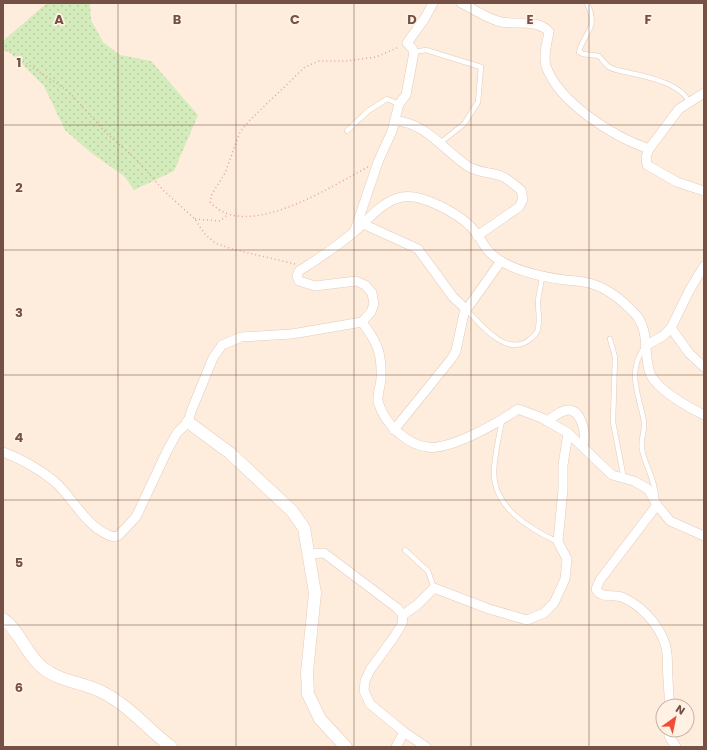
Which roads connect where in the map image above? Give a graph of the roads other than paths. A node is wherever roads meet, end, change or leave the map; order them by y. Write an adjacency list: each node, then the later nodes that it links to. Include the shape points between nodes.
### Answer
1 (434, 3): 4 (street, via 407,43)
2 (461, 3): 11 (street, via 501,22 546,28 549,32 545,51 546,65 561,92 604,126 632,143)
3 (587, 3): 6 (lane, via 592,14 592,25 579,52 599,56 609,67 618,71 674,86)
4 (414, 52): 7 (street, via 406,95); 10 (lane, via 426,50 481,67 478,102 464,124)
5 (704, 93): 6 (street)
6 (689, 102): 11 (street, via 679,109)
7 (399, 104): 8 (street); 9 (lane, via 387,99 368,111)
8 (395, 121): 10 (street, via 404,121); 14 (street)
9 (346, 132)
10 (440, 143): 15 (street, via 468,166 480,172 502,176 522,193 519,207)
11 (649, 149): 12 (street, via 647,164 677,182)
12 (704, 191)
13 (363, 224): 14 (street); 15 (street, via 387,203 409,197 433,203 450,211 471,226); 19 (street, via 418,249 453,297)
14 (354, 232): 20 (street, via 299,271 297,276 304,284 315,286 356,281 365,284 372,293 374,304)
15 (477, 236): 16 (street, via 488,253)
16 (501, 261): 18 (street); 19 (street)
17 (704, 266): 21 (street)
18 (542, 277): 19 (lane, via 538,302 538,328 535,335 524,344 513,346 500,340 483,328); 23 (street, via 594,284 611,293 637,316 644,328)
19 (467, 310): 29 (street, via 452,358)
20 (362, 322): 28 (street, via 292,334 241,338 222,345 213,358); 29 (street, via 378,343 381,378 378,400 384,416)
21 (671, 328): 23 (street, via 663,336); 24 (street)
22 (610, 340): 33 (lane, via 615,357 613,422)
23 (645, 346): 25 (street, via 649,372 656,382 687,406); 34 (lane, via 638,356 634,385 644,424 642,448 654,482)
24 (704, 367)
25 (704, 415)
26 (502, 420): 27 (street, via 518,409); 29 (street, via 477,434 428,448 414,443); 36 (lane, via 494,474 498,492 518,519 533,530)
27 (547, 421): 30 (street); 31 (street, via 562,412 575,412 579,417 585,440)
28 (188, 422): 32 (street, via 177,433 168,449 136,517 114,537 90,521 54,481 28,463); 38 (street, via 230,453 292,512 304,528)
29 (394, 430)
30 (568, 433): 31 (street); 36 (street, via 563,465)
31 (582, 446): 33 (street, via 612,476)
32 (3, 452)
33 (624, 479): 34 (street, via 643,485)
34 (657, 505): 35 (street, via 670,521); 42 (street, via 596,588 598,593 623,597 636,606 653,622 663,637 667,653)
35 (704, 536)
36 (558, 542): 39 (street, via 567,559 565,579 560,593 544,613 527,620)
37 (405, 550): 39 (lane, via 428,571)
38 (310, 554): 40 (street, via 324,553); 46 (street, via 315,593 307,672 308,694 320,720)
39 (434, 588): 40 (street)
40 (403, 615): 43 (street, via 402,624 370,670 364,691 370,704)
41 (3, 619): 45 (street, via 10,624 32,658 43,668 57,677 101,691 117,701)
42 (669, 698)
43 (404, 732): 47 (street); 48 (street)
44 (670, 738): 49 (street)
45 (171, 747)
46 (346, 747)
47 (396, 747)
48 (426, 747)
49 (676, 747)

